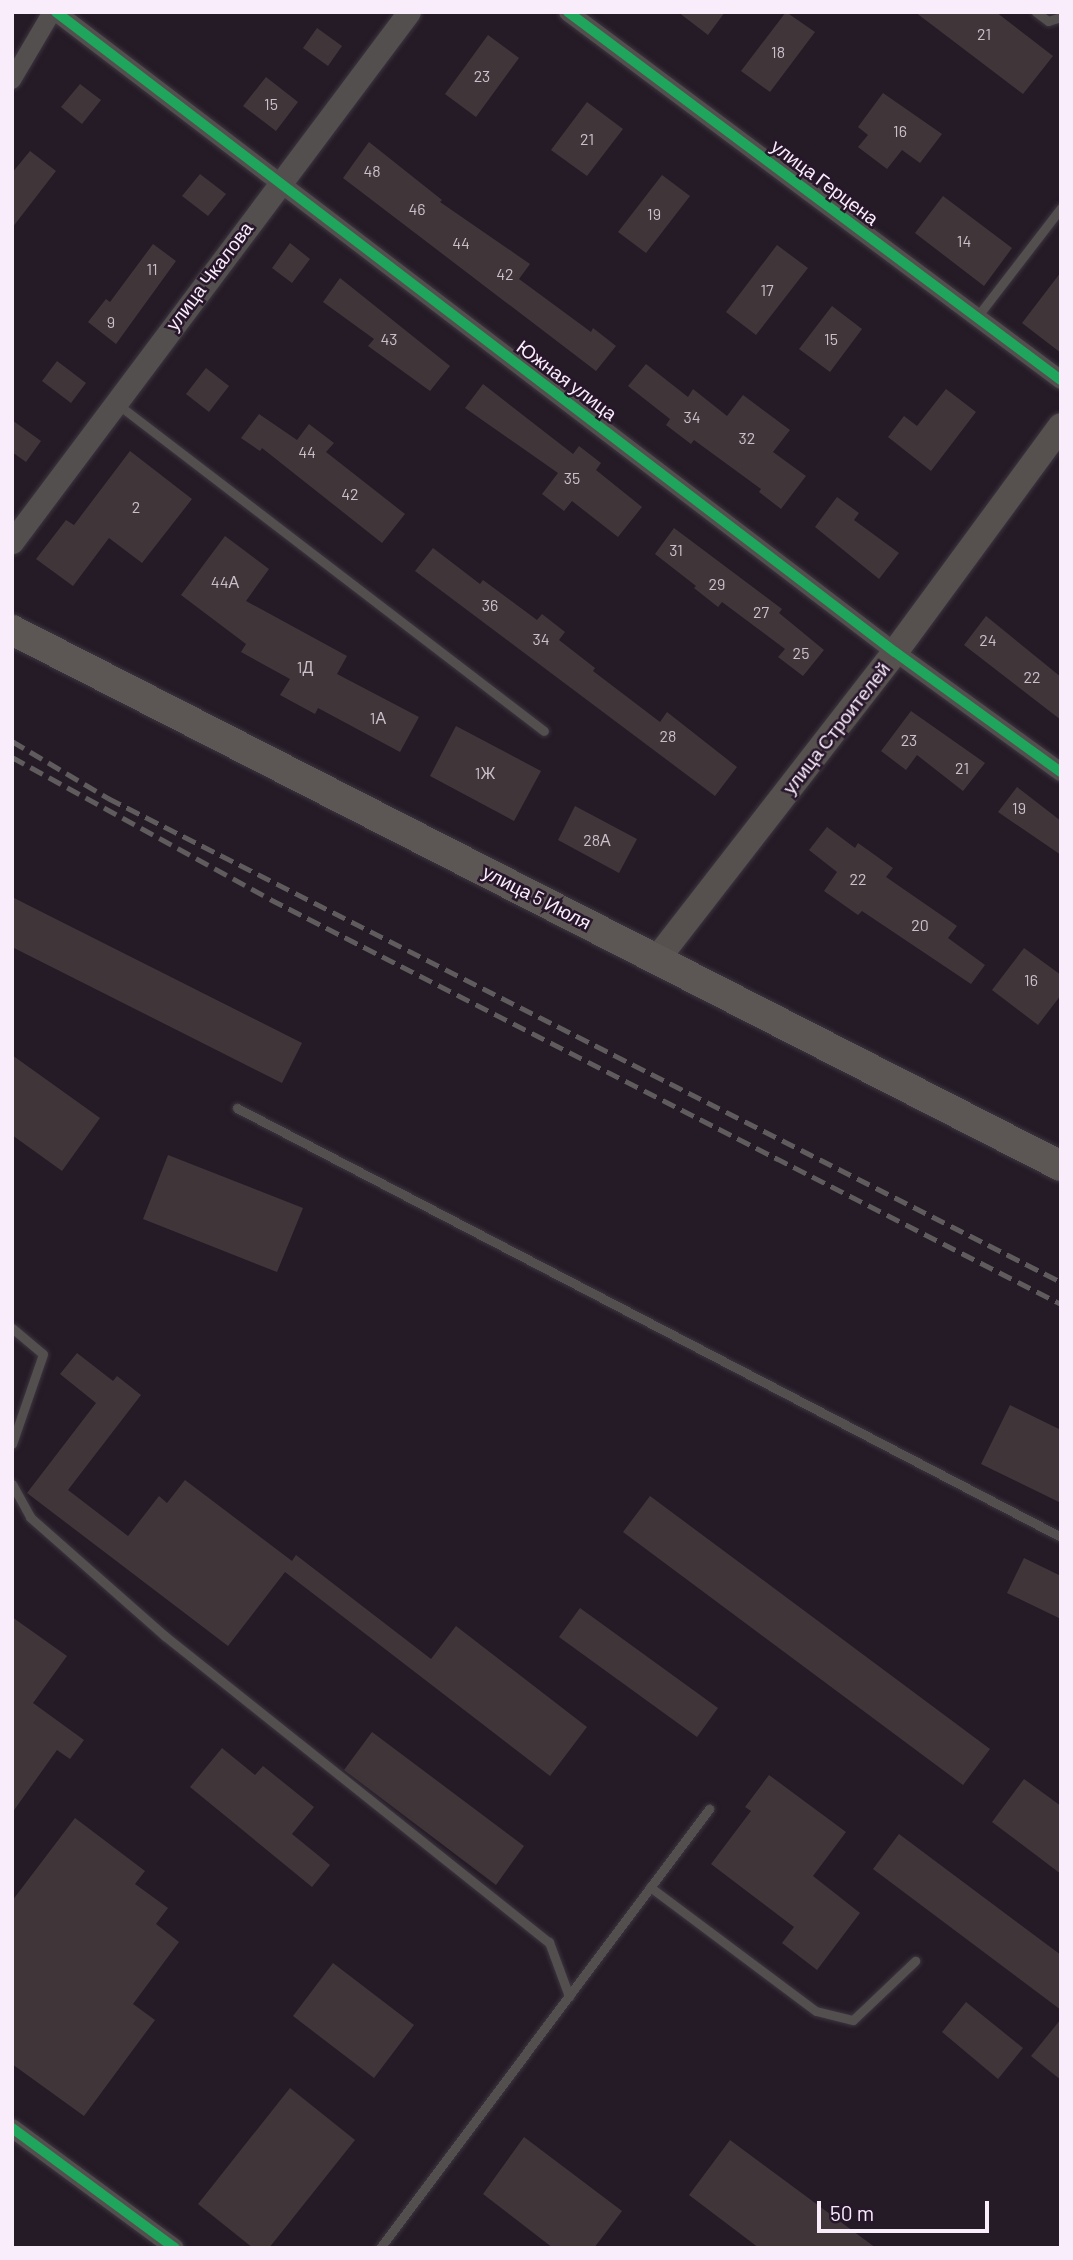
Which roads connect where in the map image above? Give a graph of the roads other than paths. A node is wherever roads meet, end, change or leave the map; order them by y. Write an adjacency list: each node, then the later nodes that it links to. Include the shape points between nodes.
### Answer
1 (54, 12): 6 (street); 7 (street, Южная улица)
2 (409, 12): 7 (street, улица Чкалова)
3 (568, 12): 9 (street, улица Герцена)
4 (1036, 12): 5 (lane, via 1048,21)
5 (1061, 17)
6 (12, 80)
7 (279, 183): 11 (street, улица Чкалова); 15 (street, Южная улица)
8 (1061, 208): 9 (lane)
9 (977, 317): 10 (street, улица Герцена)
10 (1061, 380)
11 (115, 402): 13 (street, улица Чкалова); 16 (lane)
12 (1061, 426): 15 (main road, улица Строителей)
13 (12, 542)
14 (12, 630): 18 (highway, улица 5 Июля)
15 (895, 652): 17 (street, Южная улица); 18 (main road, улица Строителей)
16 (544, 732)
17 (1061, 772)
18 (657, 958): 20 (highway, улица 5 Июля)
19 (237, 1108): 24 (lane)
20 (1061, 1166)
21 (12, 1328): 22 (lane, via 43,1354)
22 (12, 1444)
23 (12, 1484): 28 (lane, via 30,1517 165,1636 549,1941)
24 (1061, 1537)
25 (709, 1809): 26 (lane)
26 (650, 1887): 27 (lane, via 816,2011 853,2020); 28 (lane)
27 (915, 1961)
28 (569, 1996): 31 (lane)
29 (12, 2128): 30 (street)
30 (175, 2248)
31 (380, 2248)

